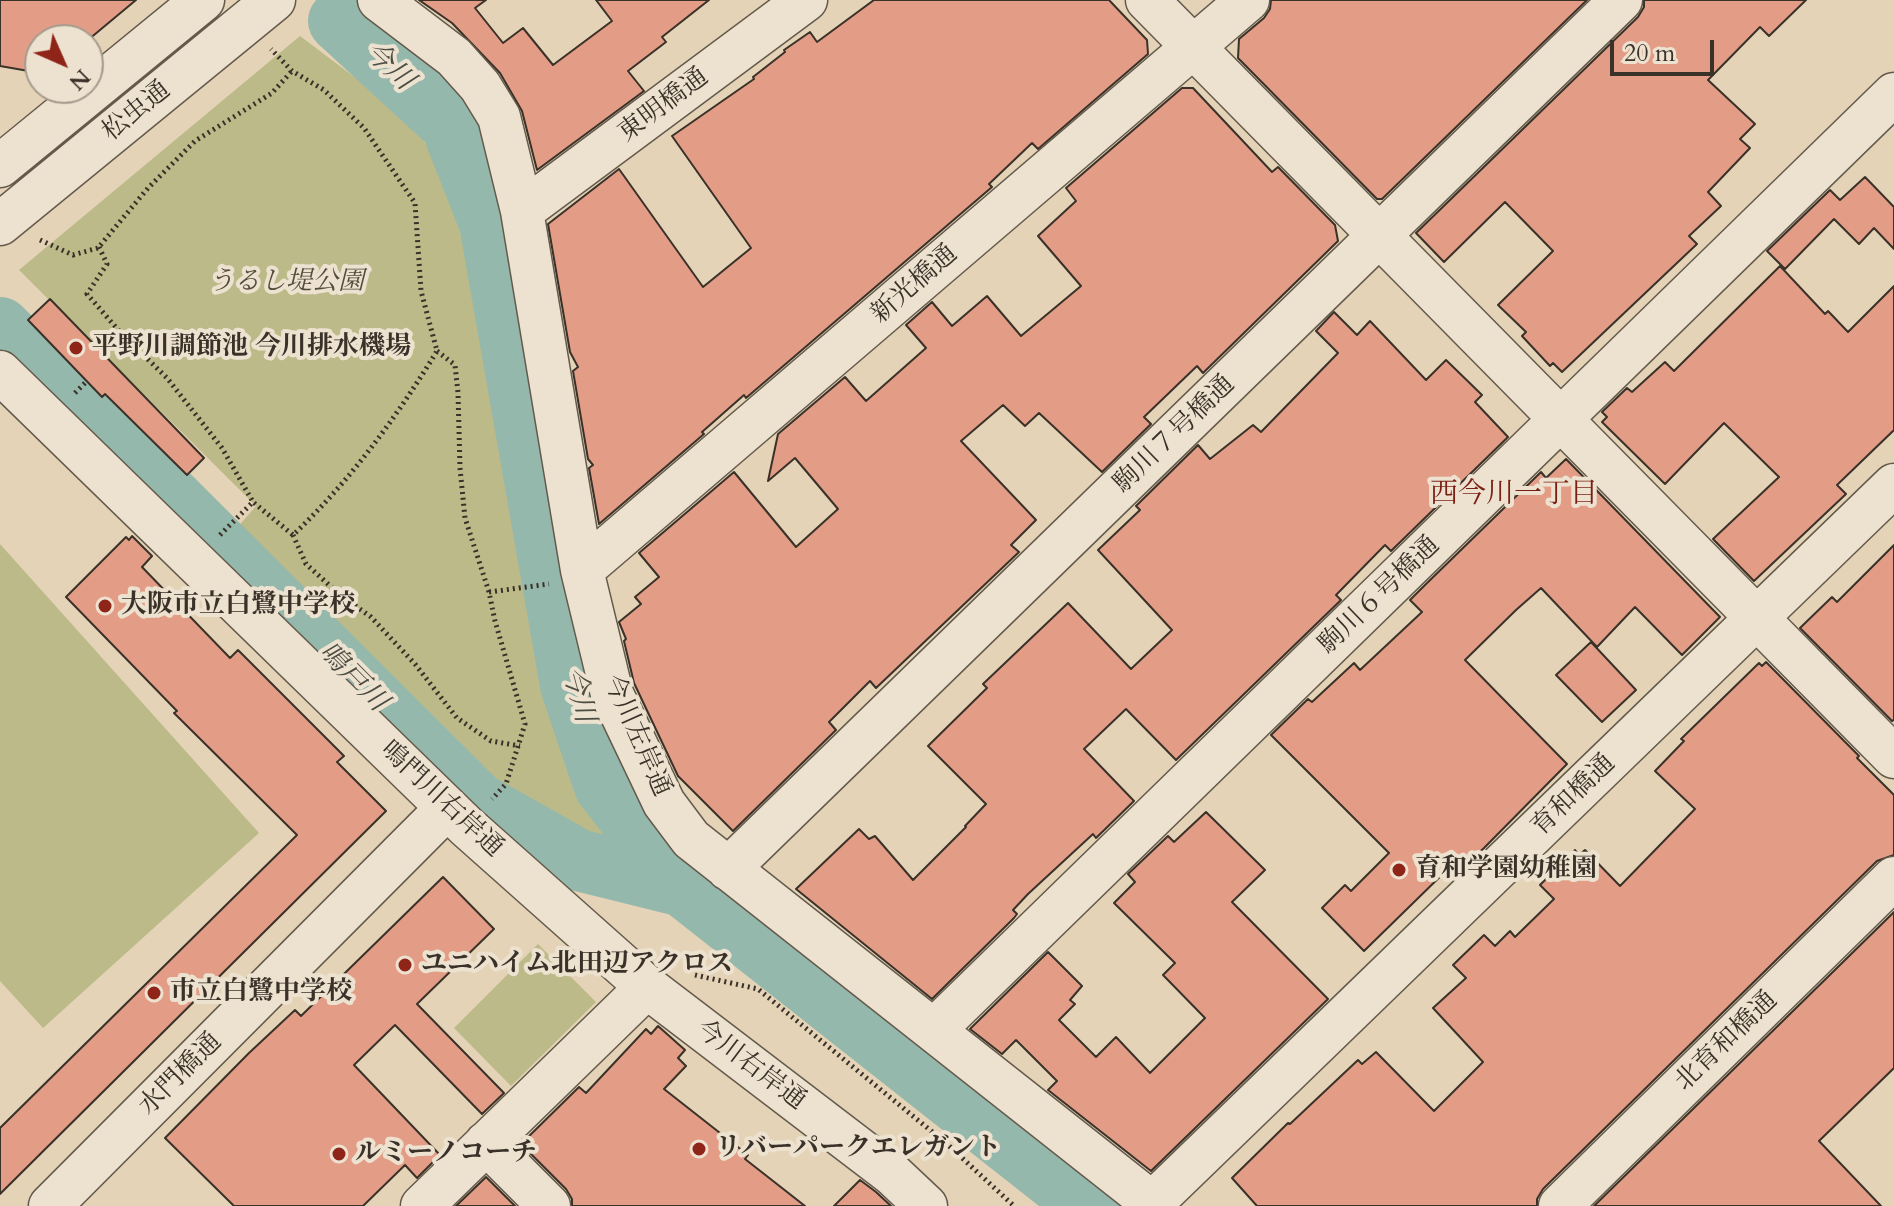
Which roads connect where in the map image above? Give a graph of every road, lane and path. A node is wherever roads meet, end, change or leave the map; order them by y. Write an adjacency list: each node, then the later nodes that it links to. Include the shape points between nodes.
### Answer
1 (203, 0): 11 (street, 松虫通)
2 (379, 0): 12 (street, 今川左岸通, via 454,57 480,86 499,117)
3 (806, 0): 12 (street, 東明橋通)
4 (1147, 0): 8 (street)
5 (1248, 0): 8 (street, 新光橋通)
6 (1621, 0): 14 (street, 駒川７号橋通)
7 (255, 18): 9 (path); 13 (street, 松虫通)
8 (1193, 47): 14 (street); 24 (street, 新光橋通)
9 (292, 71): 16 (path, via 272,93 195,141); 17 (path, via 324,90 364,128 415,203 421,291)
10 (1894, 94): 19 (street, 駒川６号橋通)
11 (0, 166)
12 (522, 211): 24 (street, 今川左岸通)
13 (0, 224)
14 (1380, 237): 19 (street); 32 (street, 駒川７号橋通)
15 (39, 240): 16 (path, via 73,255)
16 (99, 247): 21 (path, via 107,264 87,294 167,378 222,448)
17 (437, 351): 23 (path, via 382,435); 26 (path, via 455,365 465,518)
18 (0, 372): 31 (street, 鳴門川右岸通)
19 (1560, 421): 27 (street); 36 (street, 駒川６号橋通)
20 (1894, 485): 27 (street, 育和橋通)
21 (253, 502): 22 (path); 23 (path)
22 (236, 520)
23 (293, 535): 28 (path, via 306,564 371,617 457,718 491,741)
24 (582, 570): 32 (street, 今川左岸通, via 612,694 664,803 691,839)
25 (523, 589): 26 (path)
26 (489, 592): 28 (path, via 525,724)
27 (1758, 618): 29 (street); 38 (street, 育和橋通)
28 (520, 746): 30 (path)
29 (1894, 757)
30 (506, 784)
31 (447, 808): 35 (street, 鳴門川右岸通); 39 (street, 水門橋通)
32 (728, 869): 36 (street, 今川左岸通)
33 (1894, 878): 44 (street, 北育和橋通)
34 (686, 972): 43 (path, via 758,989)
35 (647, 987): 37 (street); 42 (street, 今川右岸通, via 892,1174)
36 (934, 1030): 38 (street, 今川左岸通)
37 (486, 1143): 40 (street); 41 (street)
38 (1152, 1205)
39 (50, 1206)
40 (422, 1206)
41 (549, 1206)
42 (926, 1206)
43 (1014, 1206)
44 (1560, 1206)

